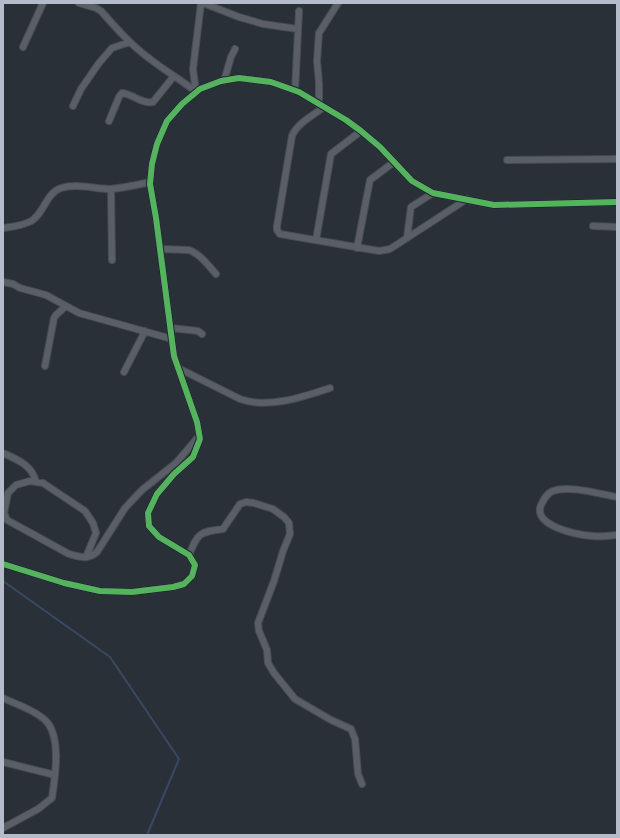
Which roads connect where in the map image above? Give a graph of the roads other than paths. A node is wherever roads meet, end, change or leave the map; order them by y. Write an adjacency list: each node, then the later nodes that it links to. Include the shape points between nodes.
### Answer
1 (43, 3): 8 (street)
2 (79, 3): 7 (street, via 101,11)
3 (202, 3): 6 (street, via 262,24); 13 (street, via 193,69)
4 (338, 3): 15 (street, via 319,33 318,61)
5 (299, 11): 6 (street)
6 (298, 28): 12 (street)
7 (130, 42): 10 (street); 14 (street, via 112,48 81,89)
8 (23, 47)
9 (235, 49): 11 (street)
10 (174, 76): 13 (street); 16 (street, via 153,102 137,100 122,93)
11 (224, 81): 12 (street, via 239,78 271,82); 13 (street)
12 (295, 91): 15 (street)
13 (196, 92): 21 (street, via 167,121 157,144)
14 (72, 106)
15 (322, 106): 17 (street); 30 (street, via 294,130 277,226 280,234)
16 (109, 121)
17 (361, 131): 20 (street); 30 (street, via 331,154)
18 (617, 159): 19 (street)
19 (507, 160)
20 (394, 162): 23 (street, via 412,181); 31 (street, via 370,180)
21 (150, 182): 22 (street); 32 (street)
22 (111, 189): 28 (street, via 70,186 62,188 55,191 34,219); 33 (street)
23 (433, 193): 24 (street); 29 (street, via 411,207)
24 (467, 199): 25 (street, via 494,205); 29 (street)
25 (617, 202)
26 (594, 226): 27 (street)
27 (617, 227)
28 (3, 228)
29 (407, 238): 31 (street, via 390,249 379,252)
30 (316, 240): 31 (street)
31 (357, 248)
32 (160, 249): 34 (street, via 189,250); 37 (street)
33 (112, 260)
34 (216, 274)
35 (3, 282): 36 (street, via 42,293)
36 (66, 306): 38 (street, via 79,313); 41 (street, via 54,318)
37 (171, 328): 39 (street); 40 (street)
38 (145, 331): 40 (street); 43 (street)
39 (202, 334)
40 (172, 339): 42 (street)
41 (45, 366)
42 (178, 368): 44 (street, via 249,402 296,399); 45 (street, via 197,422)
43 (124, 372)
44 (330, 388)
45 (199, 436): 50 (street, via 193,457 157,494 148,513 149,526 159,537); 51 (street, via 176,463 124,508 97,552 92,557)
46 (3, 453): 47 (street, via 30,468)
47 (36, 482): 51 (street, via 43,483 85,510 94,523 96,533); 51 (street, via 16,485 8,494 4,512 7,520 69,554)
48 (617, 497): 49 (street, via 569,489 553,491 545,497 540,507 546,522 558,528 575,534)
49 (617, 535)
50 (189, 555): 52 (street, via 195,565 192,576 184,584 132,592 100,591 64,584); 56 (street, via 198,535 223,529 240,504 246,502 273,509 289,523 290,534 258,623 259,631 267,650 268,663 295,699 353,732 358,774)
51 (86, 557)
52 (3, 564)
53 (3, 698): 55 (street, via 36,714 51,728 55,744)
54 (3, 762): 55 (street)
55 (55, 775): 57 (street, via 52,798 38,809)
56 (362, 784)
57 (3, 828)

